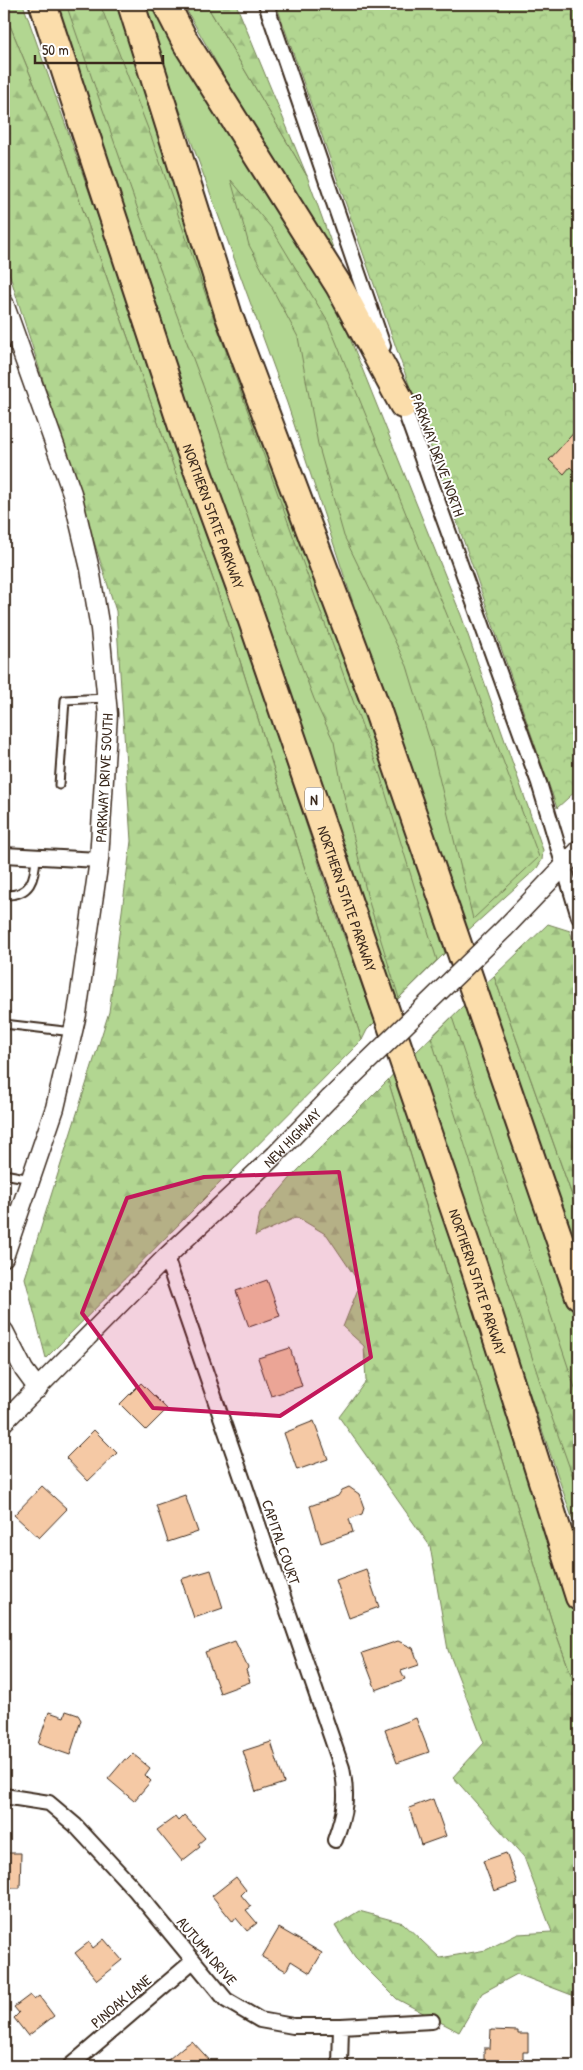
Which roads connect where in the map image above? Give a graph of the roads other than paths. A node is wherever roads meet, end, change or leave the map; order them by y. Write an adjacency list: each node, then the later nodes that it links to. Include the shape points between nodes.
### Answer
1 (43, 4): 27 (highway, NORTHERN STATE PARKWAY / N, via 187,442 249,612 472,1261)
2 (131, 4): 23 (highway, via 229,316 376,706)
3 (166, 4): 7 (highway, via 186,42 339,286)
4 (266, 4): 7 (street, PARKWAY DRIVE NORTH)
5 (4, 302): 6 (street, PARKWAY DRIVE SOUTH)
6 (7, 322): 8 (street, PARKWAY DRIVE SOUTH, via 72,493 100,629)
7 (403, 405): 14 (street, PARKWAY DRIVE NORTH, via 539,783)
8 (106, 698): 9 (lane, via 65,700); 13 (street, PARKWAY DRIVE SOUTH, via 108,714)
9 (59, 785)
10 (579, 850): 14 (street, NEW HIGHWAY)
11 (4, 855): 12 (street)
12 (36, 856): 13 (street); 15 (lane, via 35,878 26,889)
13 (100, 860): 18 (street, PARKWAY DRIVE SOUTH)
14 (565, 865): 16 (street, PARKWAY DRIVE NORTH); 22 (street, NEW HIGHWAY, bridge, via 275,1155)
15 (4, 895)
16 (579, 917)
17 (4, 1024): 18 (lane)
18 (73, 1032): 20 (street, PARKWAY DRIVE SOUTH, via 55,1108)
19 (4, 1174): 20 (lane)
20 (31, 1179): 21 (street, PARKWAY DRIVE SOUTH)
21 (5, 1252)
22 (166, 1257): 25 (street, NEW HIGHWAY); 29 (street, CAPITAL COURT, via 342,1768 347,1791 344,1814)
23 (579, 1296)
24 (4, 1331): 25 (street)
25 (38, 1389): 26 (street, NEW HIGHWAY)
26 (4, 1422)
27 (579, 1597)
28 (4, 1796): 30 (street, AUTUMN DRIVE, via 49,1803 75,1825)
29 (334, 1840)
30 (193, 1961): 32 (street, AUTUMN DRIVE, via 226,2000 260,2020 294,2026); 33 (street, PINOAK LANE)
31 (432, 2021): 32 (street, AUTUMN DRIVE)
32 (341, 2026): 34 (street)
33 (70, 2066)
34 (340, 2066)

